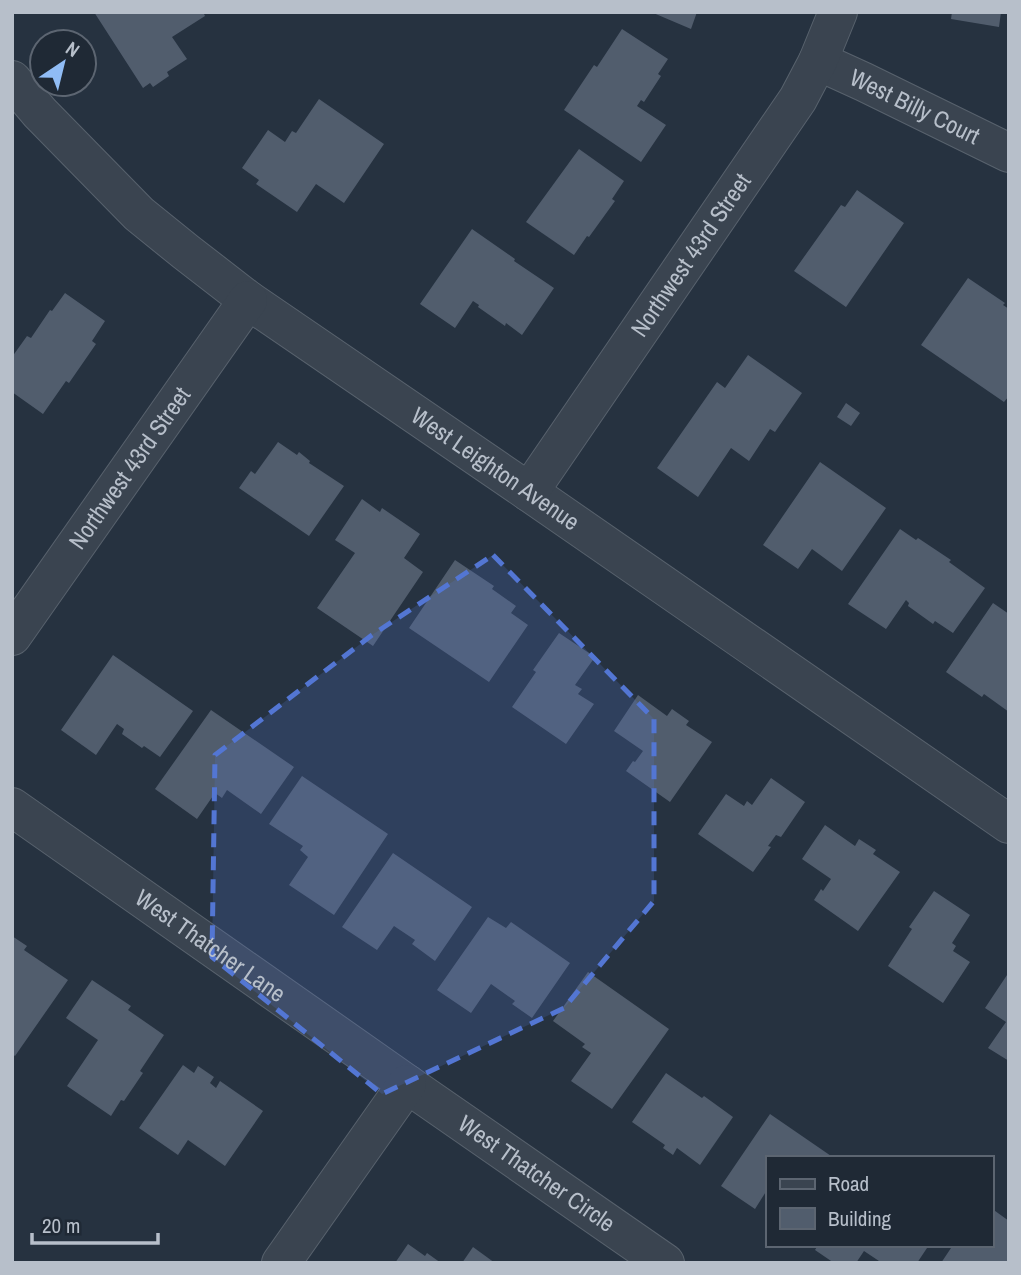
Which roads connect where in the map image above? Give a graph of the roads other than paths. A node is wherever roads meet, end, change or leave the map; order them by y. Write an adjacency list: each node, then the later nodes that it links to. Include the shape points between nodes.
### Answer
1 (838, 12): 2 (street, Northwest 43rd Street)
2 (818, 61): 4 (street, West Billy Court); 6 (street, Northwest 43rd Street, via 798,99)
3 (12, 79): 5 (street, West Leighton Avenue, via 139,214)
4 (1009, 153)
5 (248, 300): 6 (street, West Leighton Avenue); 7 (street, Northwest 43rd Street)
6 (529, 492): 9 (street, West Leighton Avenue)
7 (12, 636)
8 (12, 807): 10 (street, West Thatcher Lane)
9 (1009, 824)
10 (407, 1084): 11 (street); 12 (street, West Thatcher Circle)
11 (281, 1263)
12 (665, 1263)

